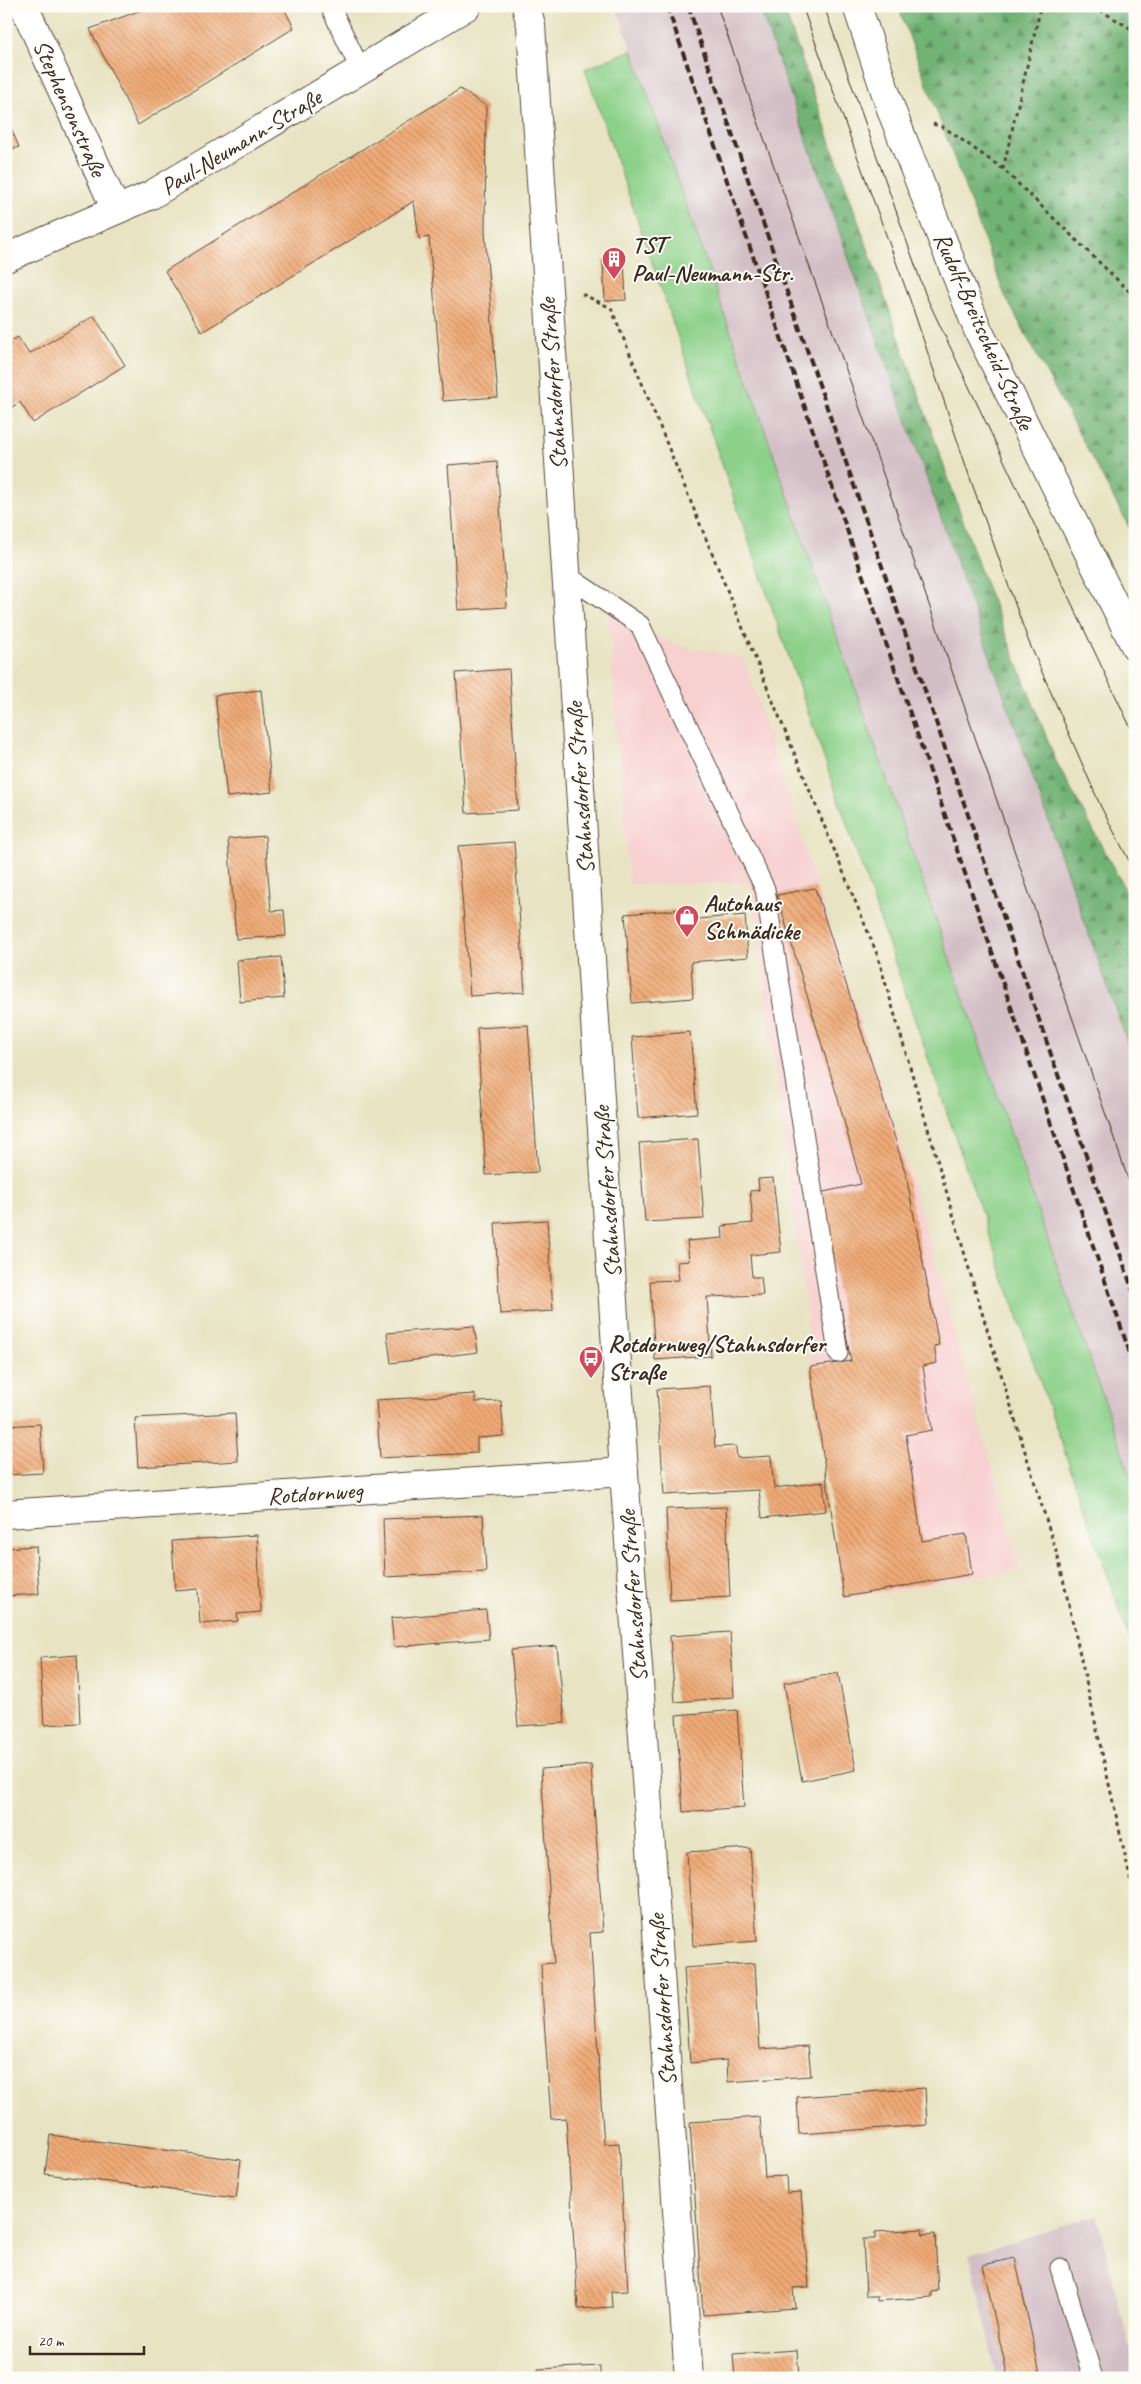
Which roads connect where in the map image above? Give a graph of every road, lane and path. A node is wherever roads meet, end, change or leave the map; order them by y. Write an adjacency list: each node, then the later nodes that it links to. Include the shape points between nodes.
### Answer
1 (24, 6): 12 (street, Stephensonstraße)
2 (330, 6): 9 (lane)
3 (467, 6): 9 (street, Paul-Neumann-Straße)
4 (526, 6): 14 (street, Stahnsdorfer Straße, via 531,25)
5 (858, 6): 10 (street, Rudolf-Breitscheid-Straße)
6 (1041, 6): 11 (path)
7 (1093, 6): 8 (path)
8 (1135, 31)
9 (361, 71): 12 (street, Paul-Neumann-Straße, via 151,195)
10 (892, 112): 11 (path, via 945,128); 17 (street, Rudolf-Breitscheid-Straße, via 978,330)
11 (1003, 169): 15 (path)
12 (116, 210): 13 (street, Paul-Neumann-Straße)
13 (6, 258)
14 (546, 276): 16 (street, Stahnsdorfer Straße); 21 (path, via 611,308 877,954 1059,1561)
15 (1135, 297)
16 (566, 575): 18 (lane, via 640,625 765,889); 19 (street, Stahnsdorfer Straße)
17 (1135, 646)
18 (838, 1353)
19 (624, 1472): 20 (street, Rotdornweg); 23 (street, Stahnsdorfer Straße)
20 (6, 1514)
21 (1135, 1900)
22 (1060, 2268): 24 (lane)
23 (689, 2378)
24 (1092, 2378)

